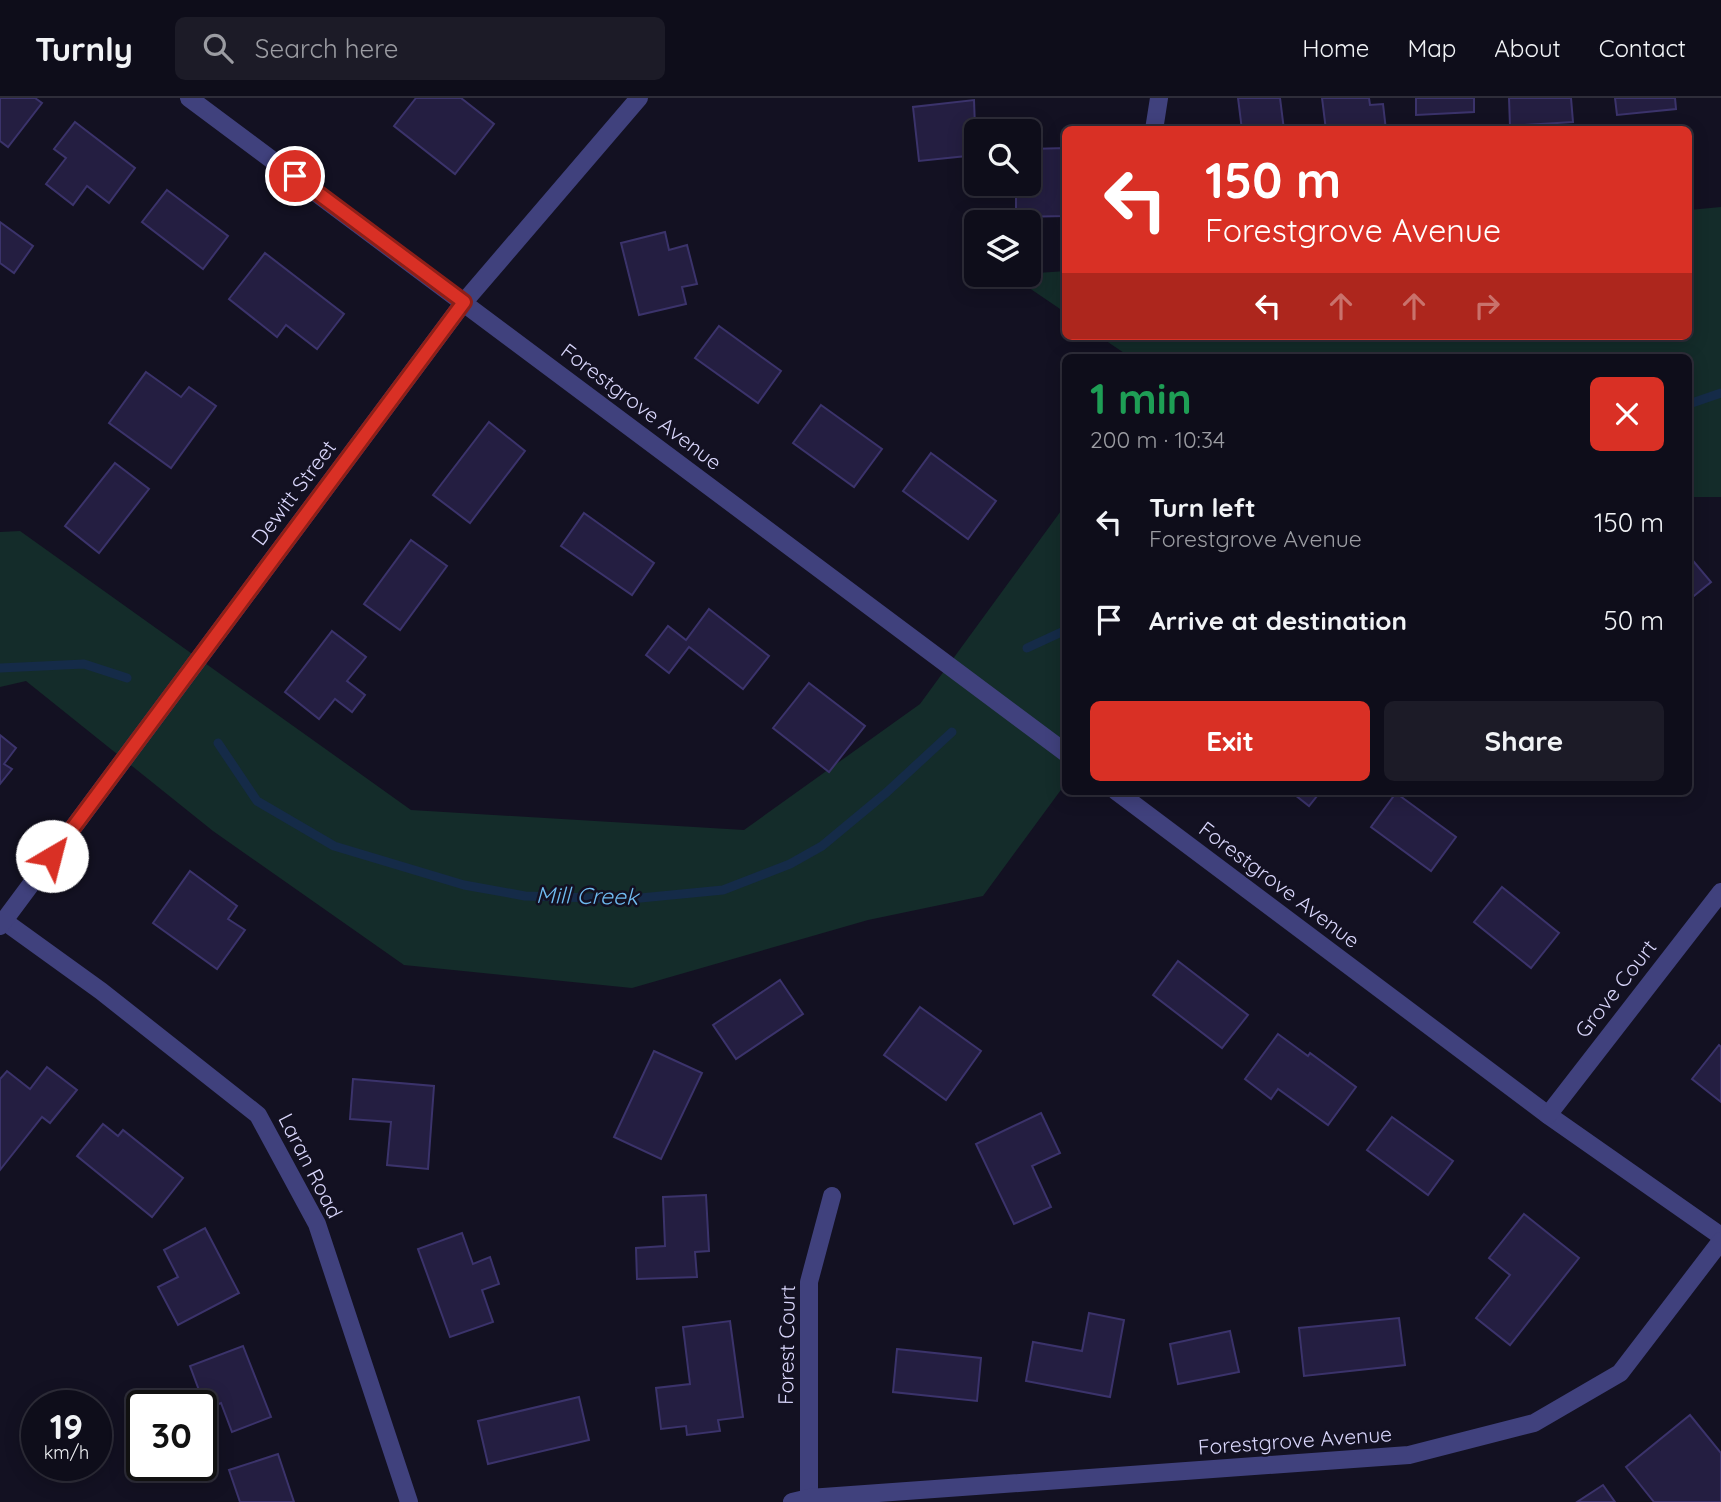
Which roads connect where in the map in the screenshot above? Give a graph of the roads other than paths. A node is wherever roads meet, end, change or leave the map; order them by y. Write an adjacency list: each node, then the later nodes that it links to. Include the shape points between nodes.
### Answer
1 (189, 98): 5 (street, Forestgrove Avenue)
2 (639, 98): 5 (street, Dewitt Street)
3 (1159, 98): 4 (street)
4 (1155, 126)
5 (464, 302): 6 (street, Forestgrove Avenue); 9 (street, Dewitt Street)
6 (1062, 750)
7 (1121, 795): 10 (street, Forestgrove Avenue)
8 (1721, 892): 10 (street, Grove Court)
9 (2, 923): 15 (street, Laran Road, via 102,991 258,1115 317,1224)
10 (1548, 1115): 12 (street, Forestgrove Avenue)
11 (832, 1196): 14 (street, Forest Court, via 809,1282)
12 (1721, 1236)
13 (1721, 1241): 14 (street, Forestgrove Avenue, via 1619,1373 1534,1423 1409,1455)
14 (801, 1500)
15 (409, 1502)

